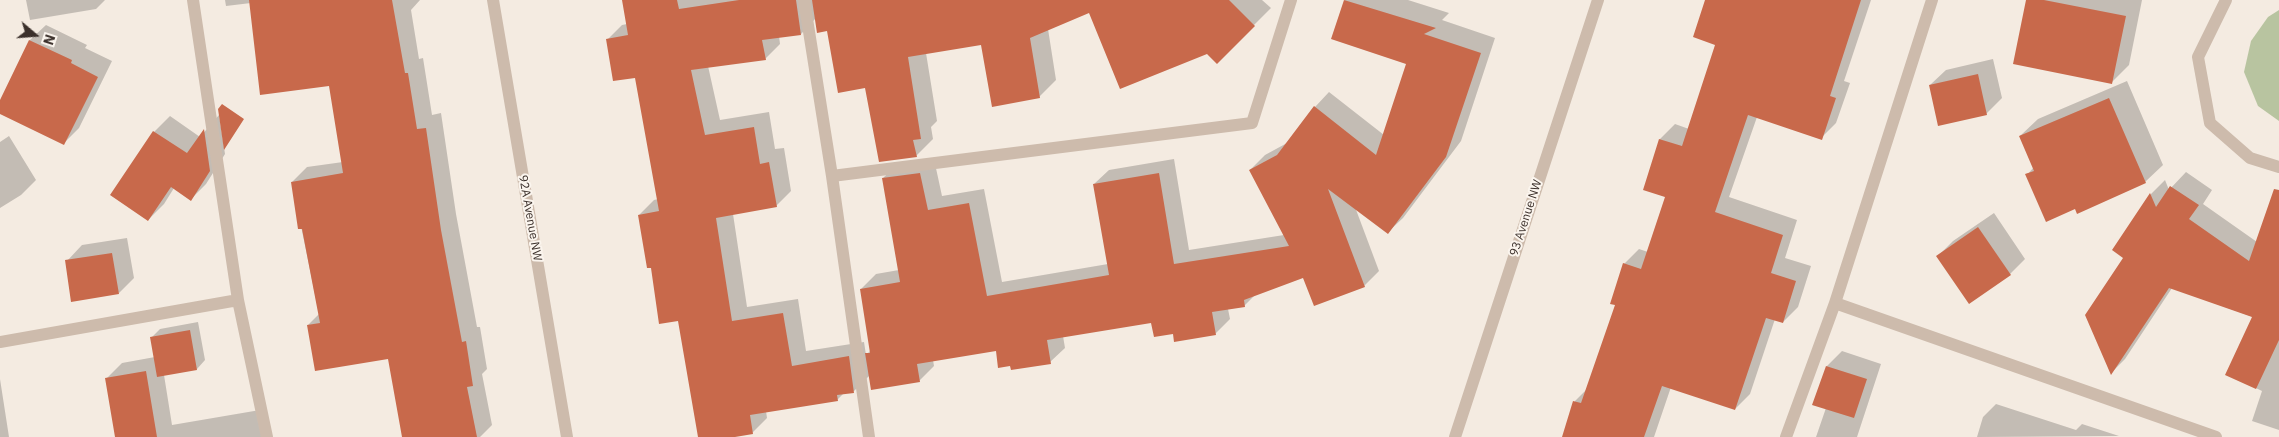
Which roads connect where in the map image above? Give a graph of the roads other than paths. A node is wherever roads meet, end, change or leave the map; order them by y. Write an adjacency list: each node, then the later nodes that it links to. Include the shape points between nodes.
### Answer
1 (194, 0): 10 (street)
2 (493, 0): 14 (street, 92A Avenue NW)
3 (804, 0): 9 (street)
4 (1291, 0): 9 (street, via 1252,123)
5 (1598, 0): 16 (street, 93 Avenue NW)
6 (1932, 0): 11 (street)
7 (2226, 0): 8 (street, via 2198,57 2210,123 2250,158)
8 (2279, 167)
9 (832, 176): 15 (street)
10 (238, 300): 12 (street); 13 (street)
11 (1836, 303): 17 (street); 18 (street)
12 (0, 342)
13 (266, 437)
14 (567, 437)
15 (869, 437)
16 (1455, 437)
17 (1786, 437)
18 (2216, 437)

